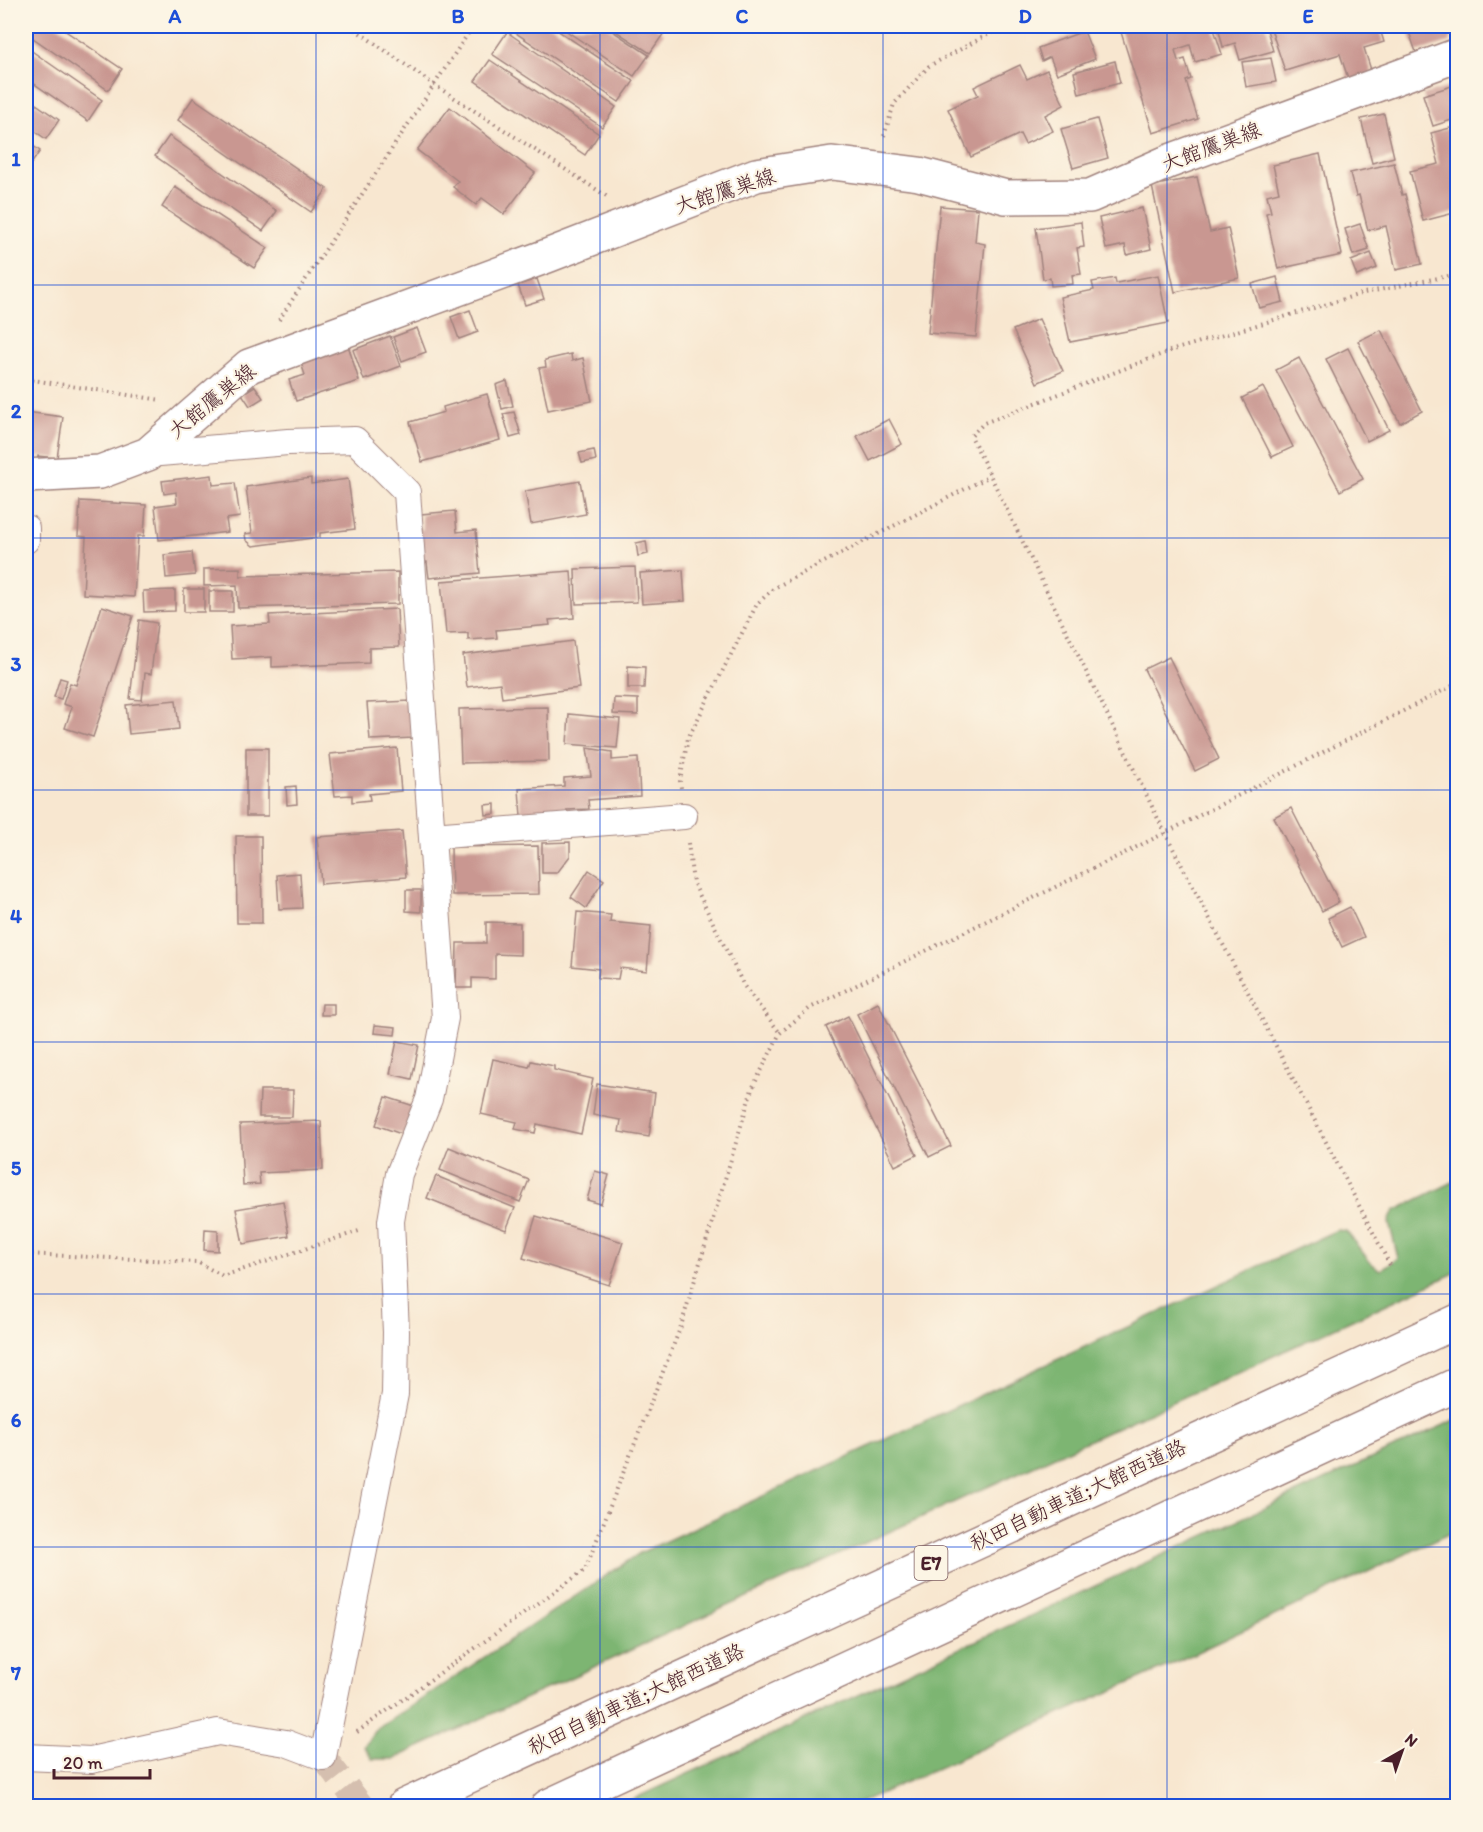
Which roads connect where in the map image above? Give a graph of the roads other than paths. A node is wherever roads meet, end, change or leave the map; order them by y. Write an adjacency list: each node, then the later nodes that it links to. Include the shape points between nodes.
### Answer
1 (1458, 55): 2 (main road, 大館鷹巣線, via 1170,161 1090,196 1006,197 919,174 832,163 756,176 249,366)
2 (148, 454): 3 (main road, 大館鷹巣線, via 100,472); 7 (street, via 355,440 407,492)
3 (26, 476)
4 (26, 528): 5 (street)
5 (26, 540)
6 (684, 816): 7 (street)
7 (432, 836): 10 (street, via 445,1018 429,1100 399,1174 391,1221 396,1332 394,1394 322,1757 286,1743 218,1732 91,1760)
8 (1458, 1321): 11 (main road, 秋田自動車道;大館西道路 / E7)
9 (1458, 1384): 12 (main road)
10 (26, 1757)
11 (404, 1806)
12 (548, 1806)

